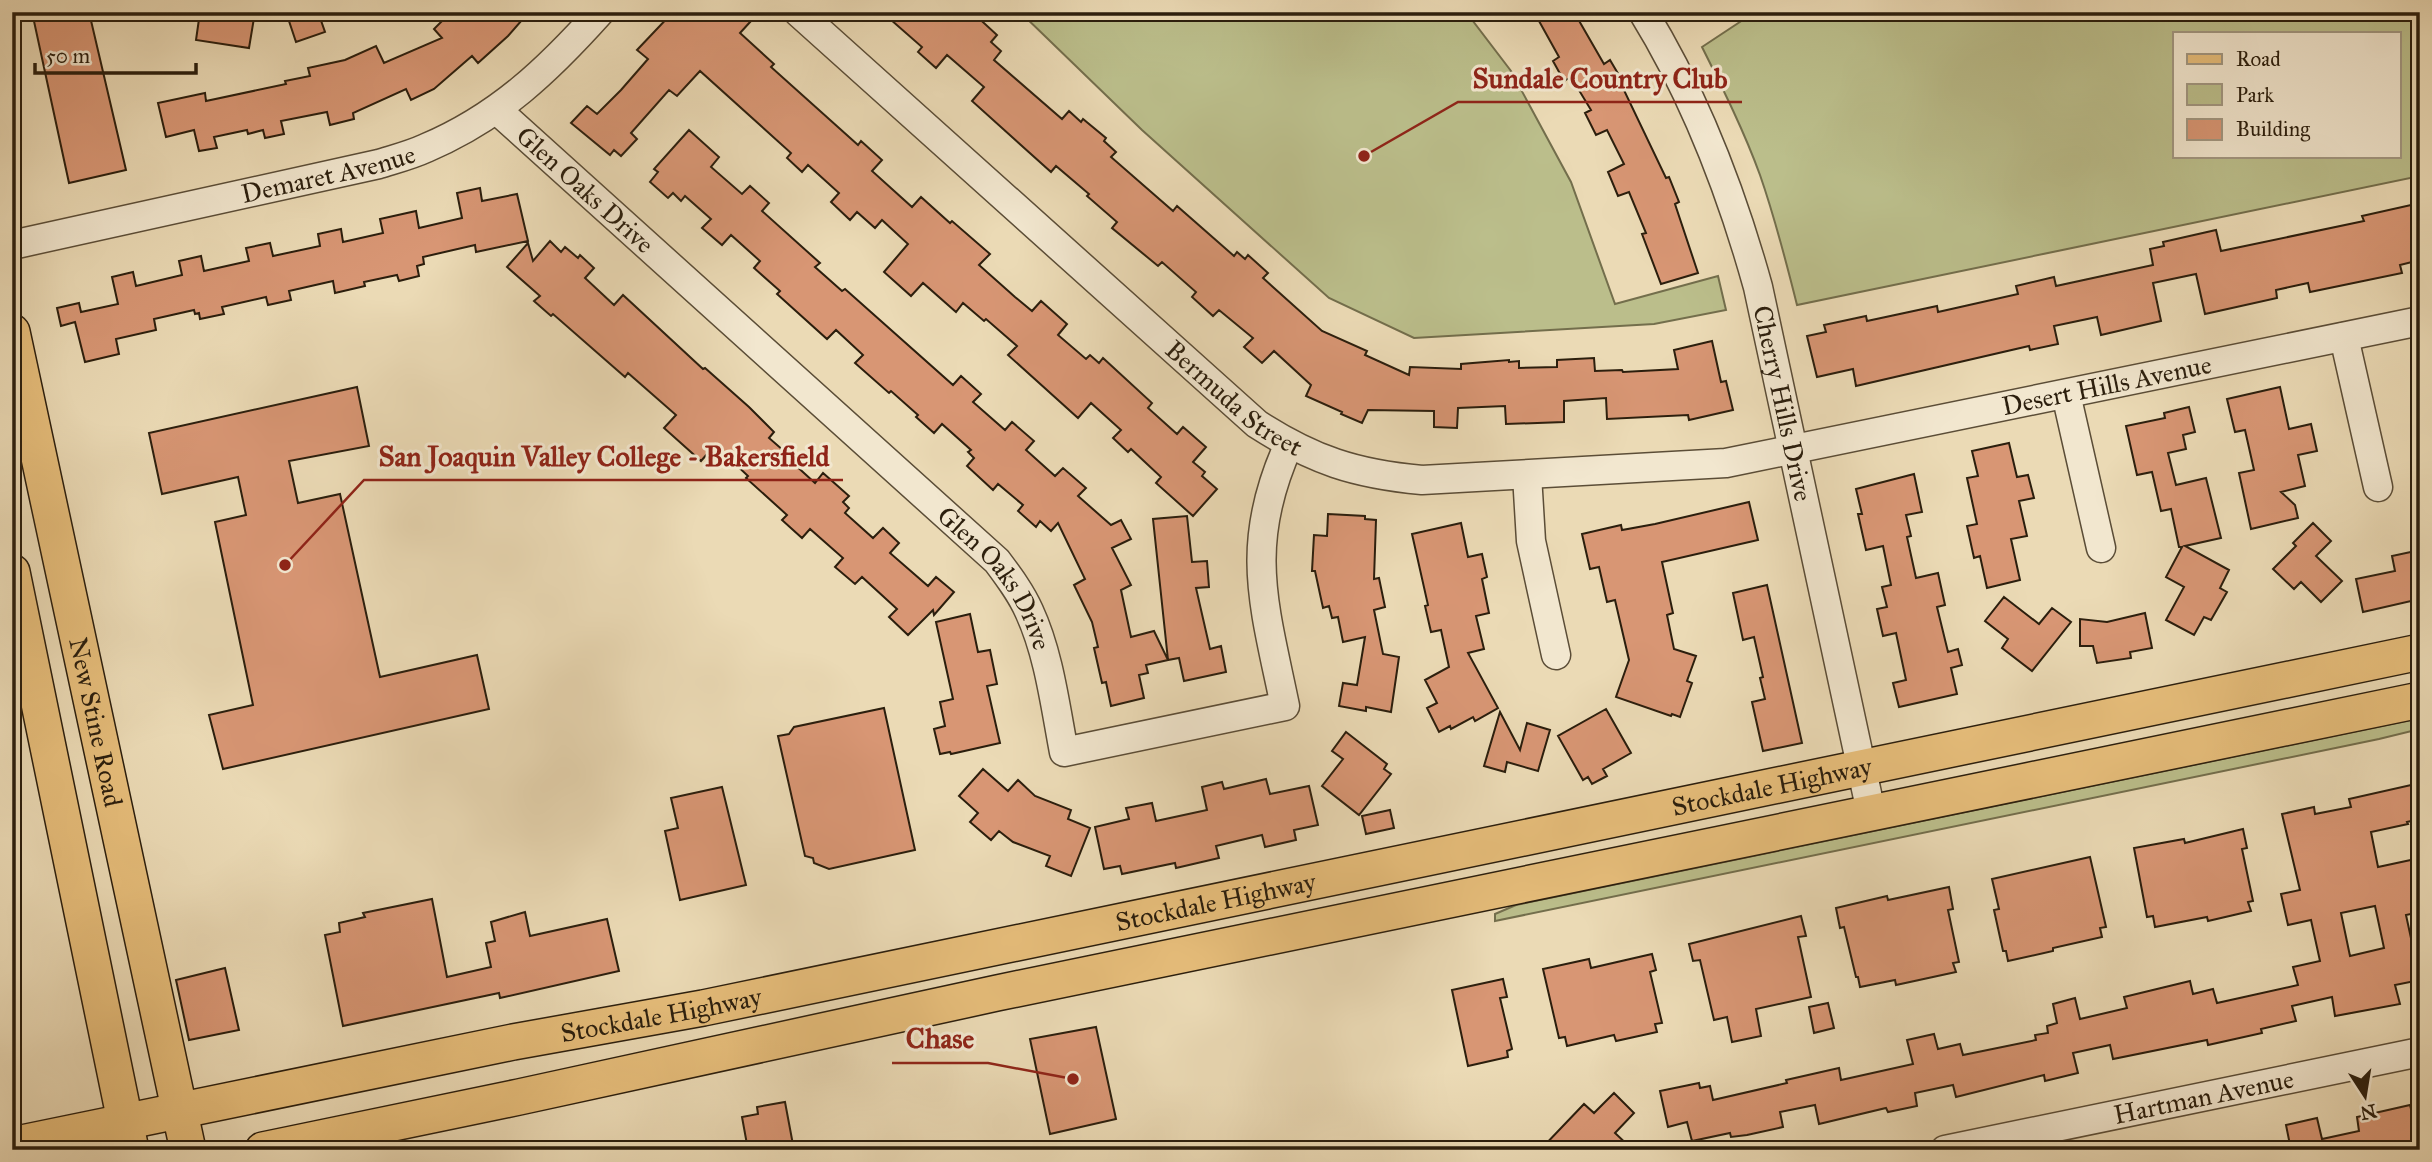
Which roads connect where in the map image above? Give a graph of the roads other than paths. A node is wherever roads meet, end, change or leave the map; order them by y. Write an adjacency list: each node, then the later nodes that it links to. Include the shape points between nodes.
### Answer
1 (600, 12): 4 (street, Demaret Avenue, via 559,58)
2 (798, 12): 10 (street, Bermuda Street, via 1233,405)
3 (1643, 12): 11 (street, Cherry Hills Drive, via 1688,94 1739,221)
4 (497, 110): 5 (street, Demaret Avenue, via 425,149 379,164); 10 (street, Glen Oaks Drive, via 997,561 1029,609 1040,638 1064,752 1285,706 1265,609 1260,545 1275,475)
5 (12, 245)
6 (2420, 321): 8 (street, Desert Hills Avenue)
7 (12, 332): 19 (main road, New Stine Road)
8 (2344, 337): 9 (street, Desert Hills Avenue); 13 (street)
9 (2066, 394): 11 (street, Desert Hills Avenue); 14 (street)
10 (1289, 444): 12 (street, Bermuda Street, via 1346,468 1386,477 1422,480)
11 (1793, 451): 12 (street, Bermuda Street, via 1726,463); 21 (street, Cherry Hills Drive)
12 (1527, 475): 17 (street, via 1531,541)
13 (2378, 487)
14 (2101, 548)
15 (12, 572): 20 (main road, New Stine Road)
16 (2420, 652): 21 (main road, Stockdale Highway)
17 (1556, 655)
18 (2420, 700): 22 (main road, Stockdale Highway)
19 (95, 717): 20 (main road); 24 (main road, New Stine Road)
20 (44, 727): 25 (main road, New Stine Road)
21 (1861, 768): 22 (street, Cherry Hills Drive); 24 (main road, Stockdale Highway, via 703,1008)
22 (1871, 813): 28 (main road, Stockdale Highway)
23 (2420, 1052): 29 (street, Hartman Avenue)
24 (180, 1111): 25 (main road, Stockdale Highway); 27 (main road, New Stine Road)
25 (129, 1136): 26 (main road, Stockdale Highway)
26 (12, 1145)
27 (188, 1150)
28 (263, 1150)
29 (1945, 1150)

